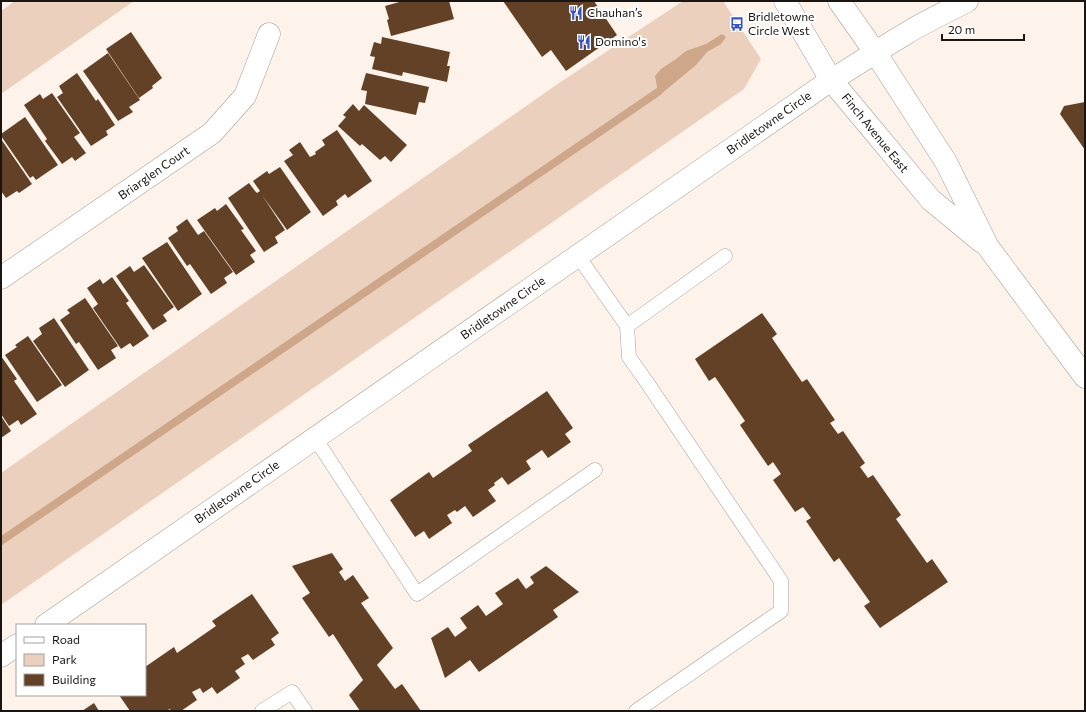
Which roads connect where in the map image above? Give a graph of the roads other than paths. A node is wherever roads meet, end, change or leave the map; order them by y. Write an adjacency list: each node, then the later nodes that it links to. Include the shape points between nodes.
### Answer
1 (785, 1): 6 (street, Finch Avenue East)
2 (839, 1): 5 (street, Finch Avenue East)
3 (967, 1): 5 (street, Bridletowne Circle)
4 (269, 34): 10 (street, Briarglen Court, via 245,96 212,133)
5 (875, 52): 6 (street, Bridletowne Circle); 7 (street, Finch Avenue East, via 946,162)
6 (831, 80): 7 (street, Finch Avenue East, via 931,200); 8 (street, Bridletowne Circle)
7 (988, 247): 12 (street, Finch Avenue East)
8 (578, 256): 11 (lane); 13 (street, Bridletowne Circle)
9 (725, 256): 11 (lane)
10 (1, 278)
11 (627, 326): 20 (lane, via 629,357 781,581 781,611)
12 (1085, 377)
13 (315, 438): 14 (lane, via 417,594); 15 (street, Bridletowne Circle)
14 (595, 470)
15 (47, 624)
16 (16, 646): 17 (street)
17 (1, 656)
18 (262, 711): 19 (lane, via 292,692)
19 (305, 711)
20 (636, 711)

